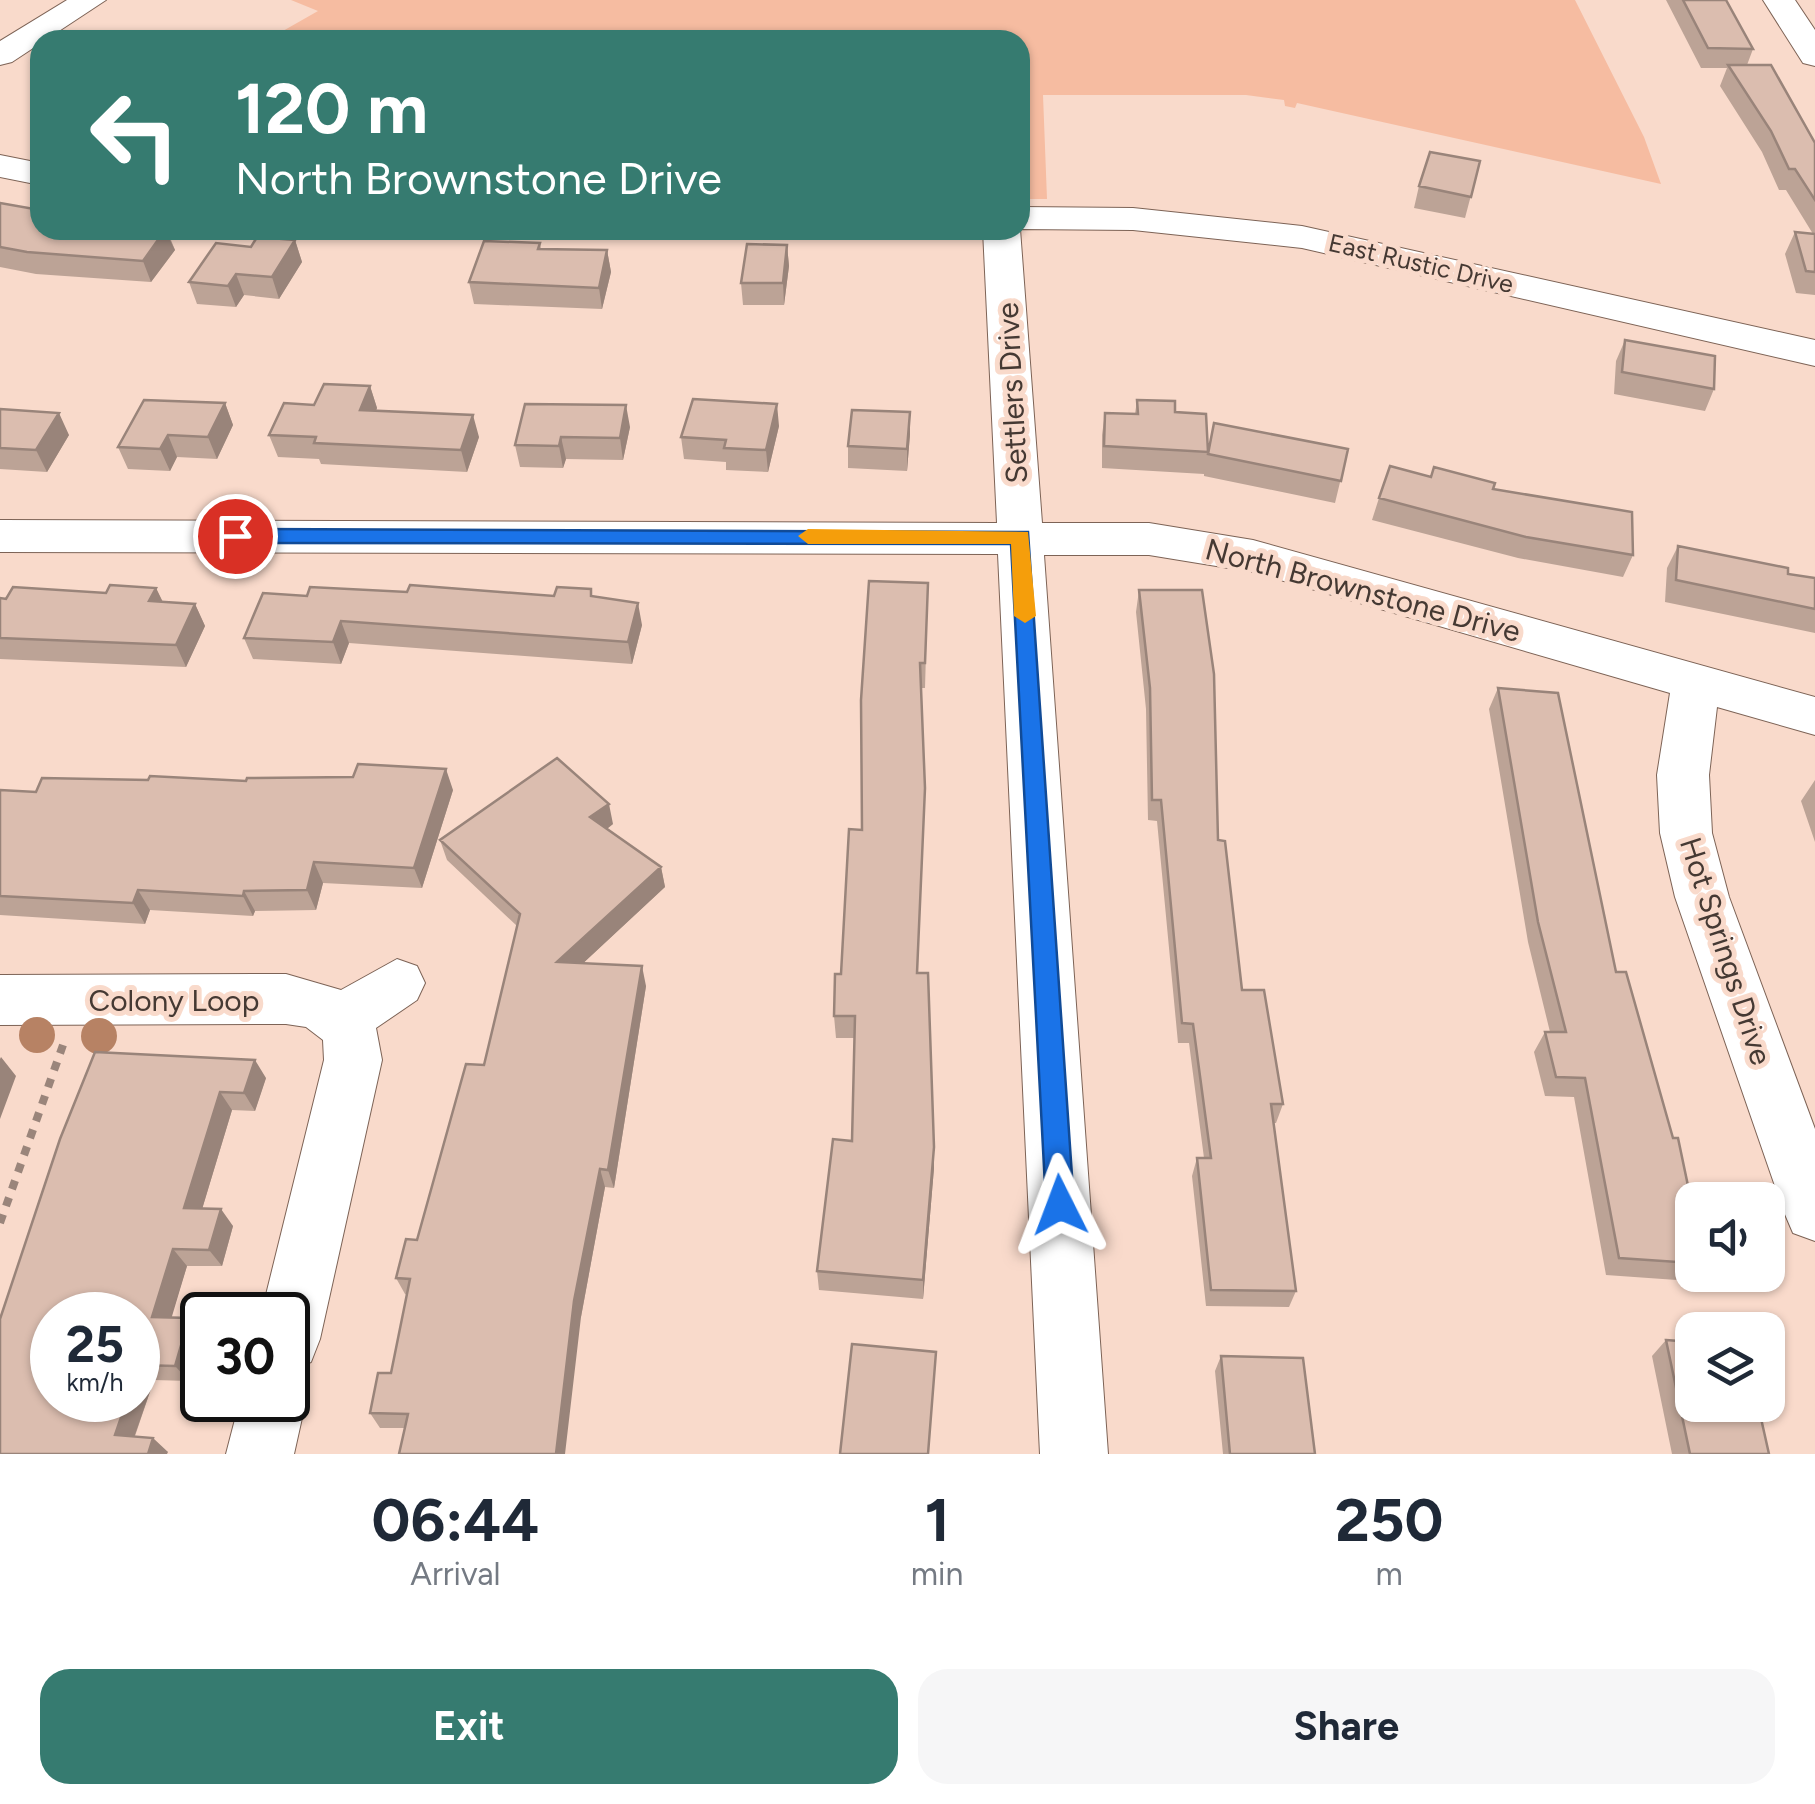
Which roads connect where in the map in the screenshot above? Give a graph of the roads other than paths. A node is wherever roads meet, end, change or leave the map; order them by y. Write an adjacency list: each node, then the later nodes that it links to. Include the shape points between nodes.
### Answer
1 (90, 0): 3 (street)
2 (1779, 0): 6 (street)
3 (41, 30)
4 (30, 37): 5 (street)
5 (0, 55)
6 (1815, 56)
7 (0, 166): 8 (street)
8 (30, 172)
9 (1030, 218): 11 (street, East Rustic Drive, via 1148,220 1302,237)
10 (1003, 240): 13 (street, Settlers Drive)
11 (1815, 354)
12 (0, 536): 13 (street, North Brownstone Drive)
13 (1020, 537): 14 (street, North Brownstone Drive, via 1207,546); 23 (street, Settlers Drive)
14 (1696, 682): 15 (street, North Brownstone Drive); 19 (street, Hot Springs Drive, via 1683,775 1686,834 1702,897)
15 (1815, 716)
16 (397, 983): 18 (street)
17 (0, 1000): 18 (street, Colony Loop, via 304,1000)
18 (342, 1020): 20 (street, via 352,1036 353,1060)
19 (1815, 1212)
20 (299, 1292)
21 (268, 1422): 22 (street)
22 (260, 1454)
23 (1074, 1454)

